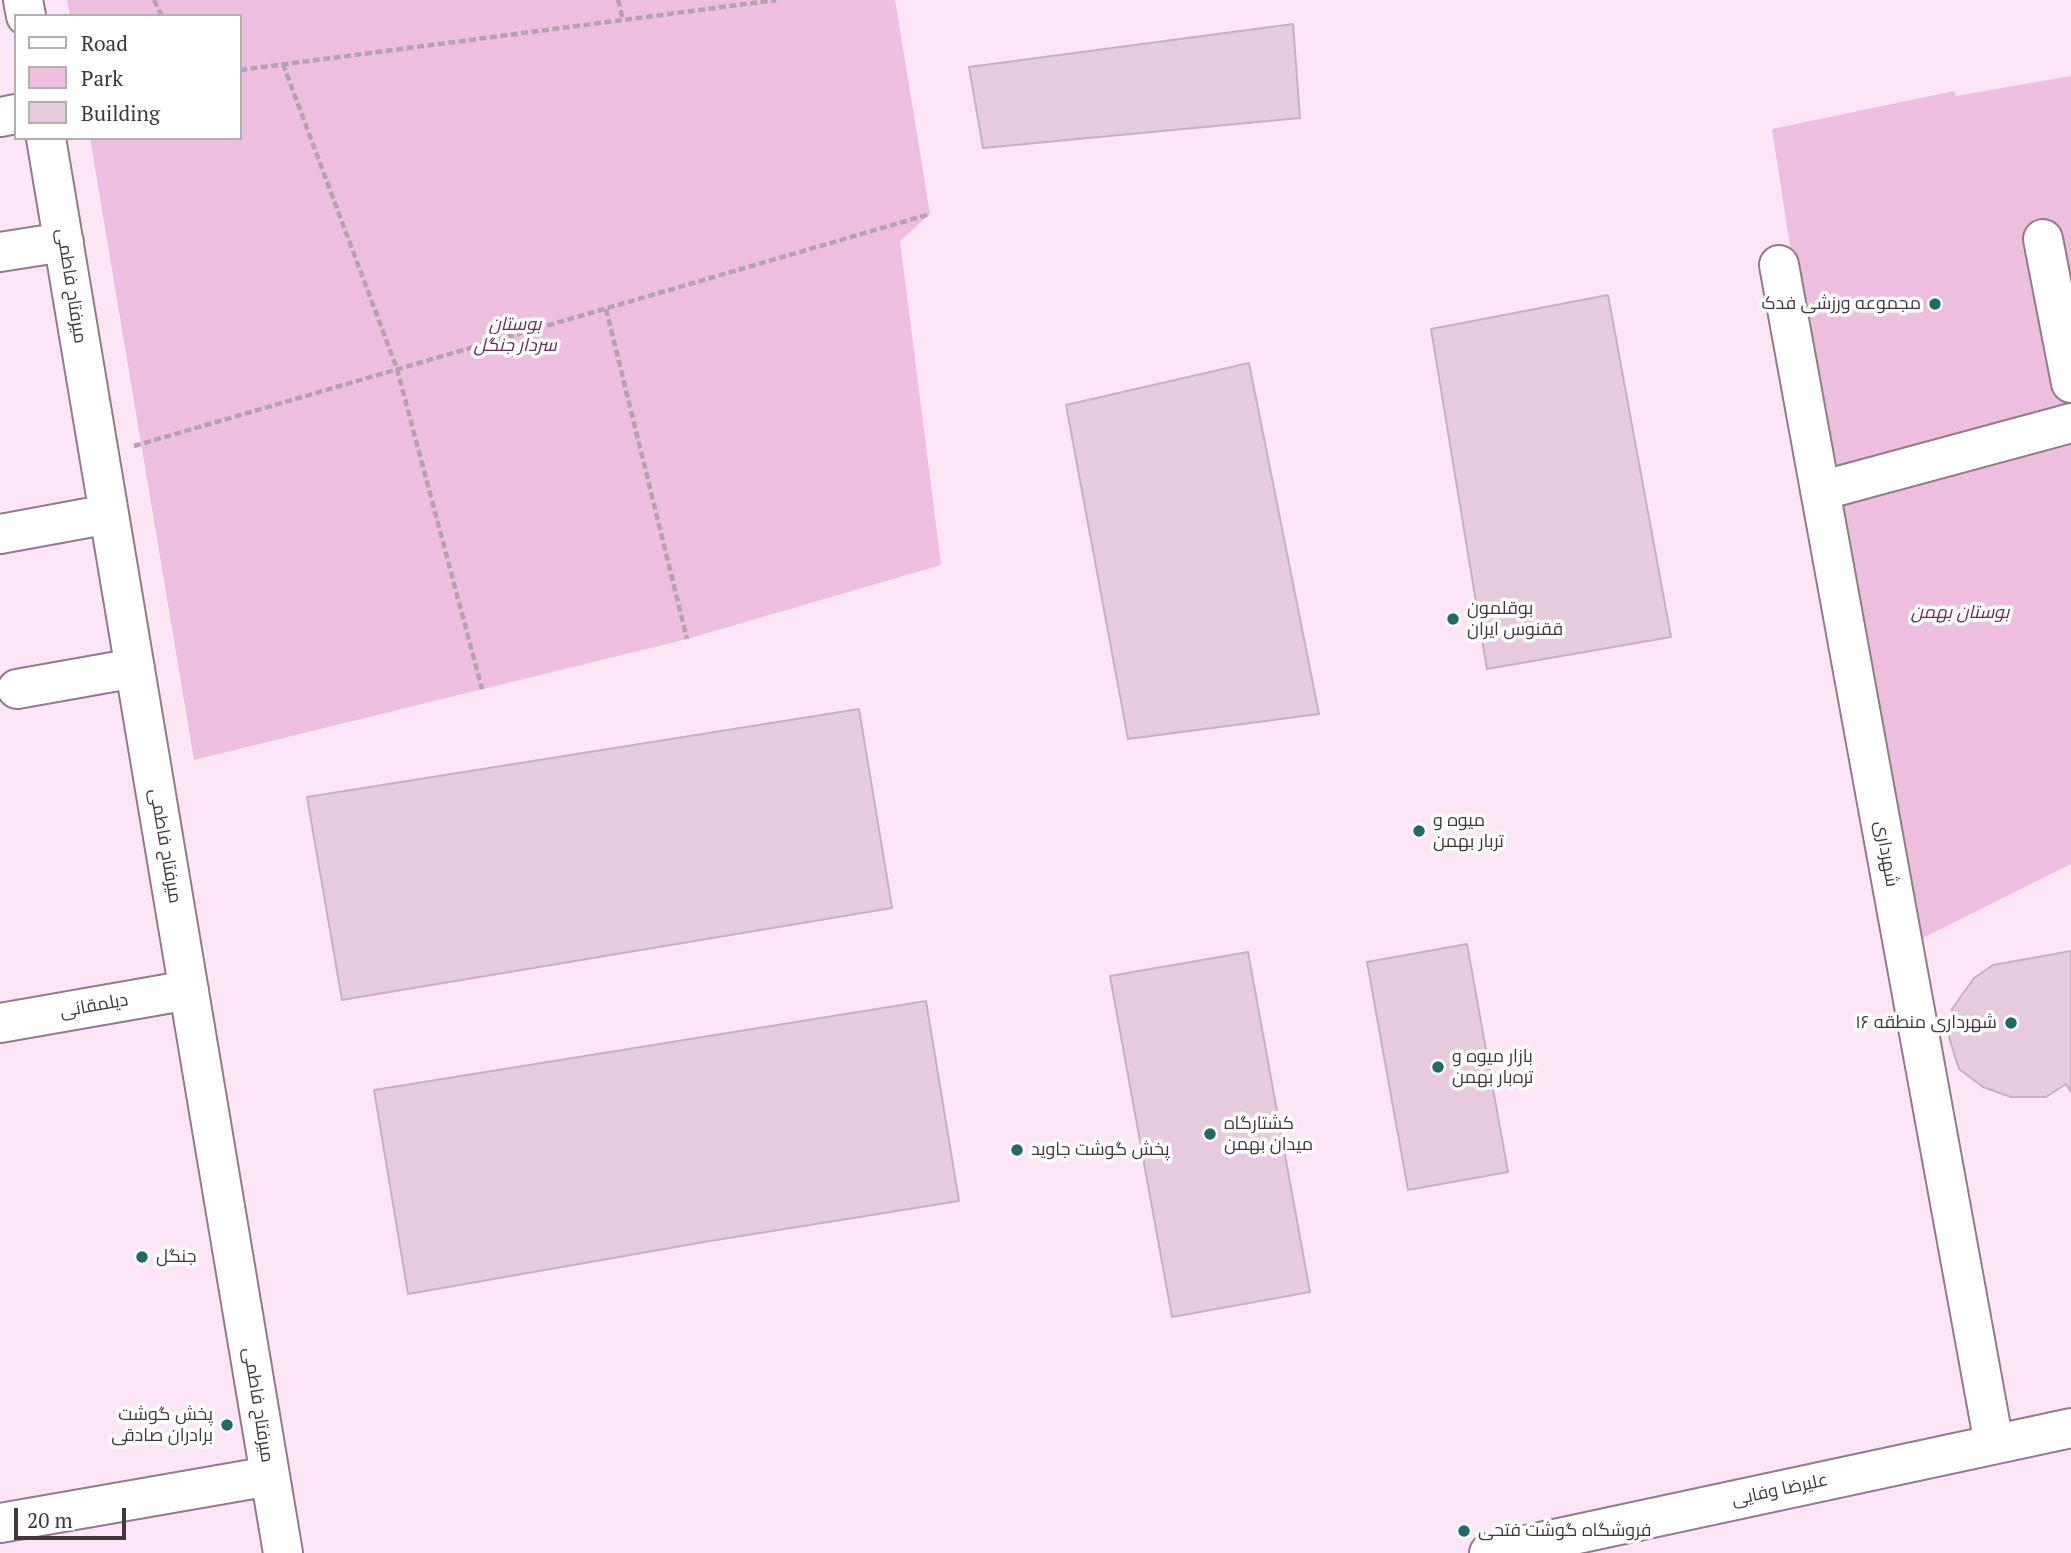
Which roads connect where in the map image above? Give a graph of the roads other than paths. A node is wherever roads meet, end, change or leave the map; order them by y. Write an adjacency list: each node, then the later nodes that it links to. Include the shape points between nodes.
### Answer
1 (46, 140): 3 (street, میرفتاح فاطمی)
2 (2043, 239): 6 (street)
3 (64, 242): 4 (street); 9 (street, میرفتاح فاطمی)
4 (0, 252)
5 (1779, 265): 8 (street, شهرداری)
6 (2071, 383)
7 (2071, 423): 8 (street)
8 (1820, 491): 16 (street, شهرداری)
9 (109, 514): 10 (street); 11 (street, میرفتاح فاطمی)
10 (0, 534)
11 (135, 668): 12 (street); 13 (street, میرفتاح فاطمی)
12 (17, 689)
13 (189, 990): 14 (street, دیلمقانی); 17 (street, میرفتاح فاطمی)
14 (0, 1023)
15 (2071, 1428): 16 (street, علیرضا وفایی)
16 (1994, 1444): 20 (street, علیرضا وفایی)
17 (270, 1476): 18 (street); 19 (street, میرفتاح فاطمی)
18 (0, 1523)
19 (283, 1553)
20 (1489, 1553)

